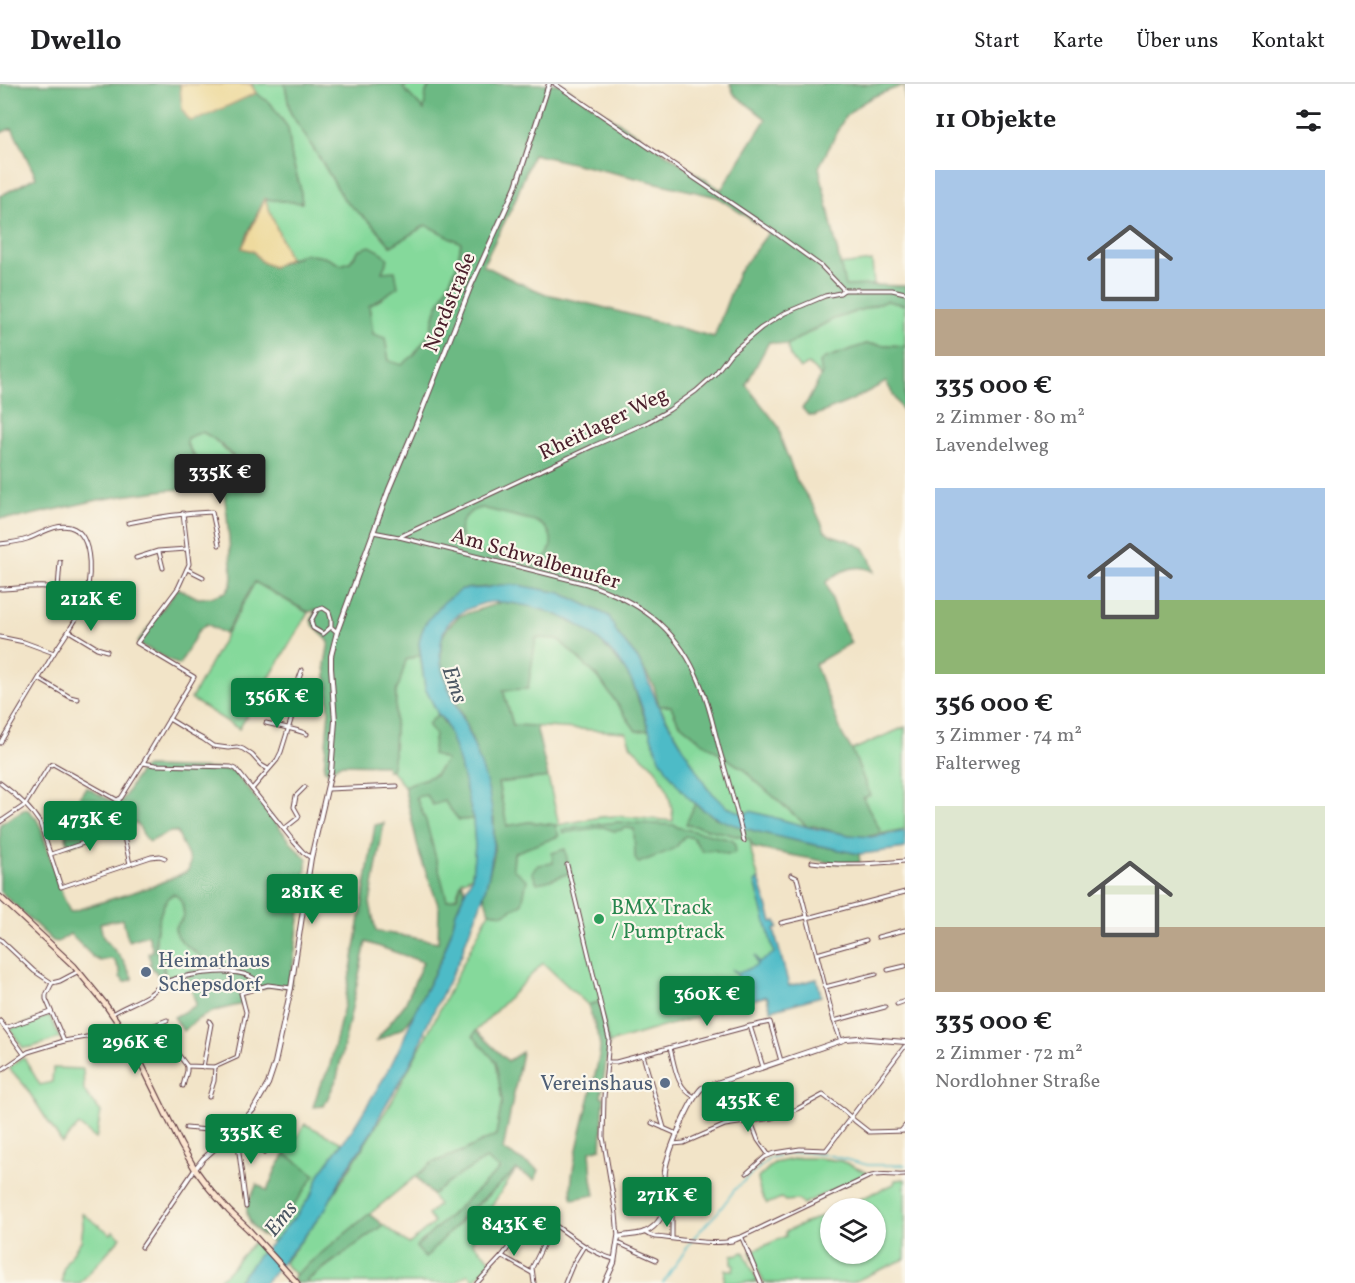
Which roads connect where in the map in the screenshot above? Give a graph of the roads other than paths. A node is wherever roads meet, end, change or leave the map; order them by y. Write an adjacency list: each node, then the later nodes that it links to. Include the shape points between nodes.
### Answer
1 (549, 84): 7 (street, Nordstraße, via 516,186 470,288)
2 (555, 84): 3 (street, via 774,232 821,266)
3 (844, 290): 4 (street, Rheitlager Weg); 8 (street, Rheitlager Weg, via 809,302 761,328 731,352 702,386 646,423)
4 (905, 293)
5 (183, 513): 6 (street); 10 (street, via 212,512); 11 (street)
6 (128, 524)
7 (373, 532): 8 (street, Am Schwalbenufer); 23 (street, Nordstraße)
8 (399, 537): 47 (street, Am Schwalbenufer, via 587,584 639,607 659,622 697,676)
9 (0, 544): 20 (street, via 57,526 76,529 88,550)
10 (219, 545)
11 (187, 549): 12 (street); 16 (street)
12 (158, 551): 13 (street); 15 (street)
13 (136, 558)
14 (60, 562): 18 (street)
15 (163, 568)
16 (187, 569): 17 (street); 30 (street, via 178,588 137,643 194,676)
17 (203, 577)
18 (58, 588): 19 (street); 20 (street)
19 (0, 589)
20 (85, 601): 22 (street)
21 (331, 627): 21 (street, via 329,612 317,610 311,621 313,628 323,634); 23 (street)
22 (68, 630): 25 (street); 26 (street)
23 (337, 632): 41 (street, Nordstraße, via 331,668 334,730)
24 (0, 637): 26 (street)
25 (107, 651)
26 (54, 654): 28 (street)
27 (302, 670): 32 (street)
28 (39, 679): 29 (street); 34 (street)
29 (78, 699)
30 (169, 719): 35 (street); 36 (street, via 213,746 243,749)
31 (266, 723): 32 (street)
32 (288, 729): 33 (street); 36 (street, via 279,756)
33 (307, 734)
34 (0, 743)
35 (143, 763): 40 (street, via 233,768); 42 (street)
36 (268, 770): 40 (street)
37 (0, 783): 43 (street)
38 (397, 786): 41 (street)
39 (305, 787): 45 (street, via 296,796 298,818)
40 (252, 789): 45 (street)
41 (328, 789): 50 (street, Nordstraße)
42 (119, 799): 43 (street, via 114,800 53,764); 46 (street)
43 (25, 805): 44 (street); 48 (street, via 40,823)
44 (0, 822)
45 (284, 829): 50 (street)
46 (122, 830): 48 (street); 53 (street)
47 (744, 841)
48 (51, 854): 53 (street, via 61,887)
49 (165, 858): 53 (street)
50 (311, 858): 72 (street, Nordstraße)
51 (905, 861): 52 (street, via 831,865)
52 (812, 862)
53 (130, 864)
54 (567, 865): 94 (street, via 609,1039)
55 (791, 875): 58 (street, via 797,878)
56 (905, 892): 58 (street)
57 (0, 897): 67 (main road)
58 (807, 916): 59 (street); 64 (street)
59 (781, 923)
60 (905, 930): 61 (street)
61 (878, 937)
62 (0, 939): 69 (street)
63 (866, 940): 64 (street)
64 (817, 954): 71 (street)
65 (905, 966): 66 (street)
66 (888, 970)
67 (79, 971): 69 (street); 77 (main road)
68 (876, 974): 71 (street)
69 (52, 983): 76 (street, via 46,995)
70 (260, 987): 72 (street); 77 (street, via 254,977 240,973 183,977 158,986); 97 (street, via 241,993 246,1012 237,1057)
71 (825, 987): 81 (street)
72 (291, 988): 111 (street, Nordstraße, via 268,1084 253,1110)
73 (905, 1001): 74 (street)
74 (897, 1004)
75 (885, 1007): 81 (street)
76 (51, 1012): 85 (street); 86 (street)
77 (112, 1014): 84 (main road)
78 (167, 1020): 82 (street)
79 (0, 1021): 85 (street)
80 (209, 1021): 96 (street)
81 (834, 1021): 88 (street)
82 (156, 1025): 87 (street); 95 (street)
83 (750, 1026): 90 (street); 93 (street, via 770,1022); 98 (street)
84 (121, 1027): 86 (street); 87 (main road)
85 (5, 1028): 91 (street)
86 (64, 1041): 91 (street)
87 (129, 1041): 116 (main road)
88 (841, 1041): 89 (street, via 858,1038); 93 (street)
89 (905, 1044): 103 (street)
90 (670, 1048): 92 (street); 102 (street, via 680,1084)
91 (24, 1054): 99 (street)
92 (643, 1055): 94 (street); 108 (street)
93 (781, 1061): 98 (street)
94 (607, 1062): 123 (street, via 603,1137)
95 (187, 1066): 96 (street); 100 (street)
96 (203, 1067): 97 (street)
97 (215, 1067): 101 (street)
98 (763, 1067): 102 (street, via 702,1088)
99 (0, 1071)
100 (183, 1086)
101 (209, 1097)
102 (695, 1097): 110 (street)
103 (851, 1117): 104 (street, via 823,1095 782,1115); 109 (street, via 872,1133); 115 (street, via 826,1150 800,1149)
104 (751, 1122): 112 (street, via 725,1125); 115 (street)
105 (652, 1123): 108 (street)
106 (905, 1126): 109 (street)
107 (186, 1128): 111 (street, via 218,1131)
108 (664, 1128): 110 (street)
109 (903, 1131)
110 (677, 1134): 112 (street)
111 (228, 1136): 113 (street); 116 (street, Nordstraße)
112 (673, 1144): 119 (street, via 664,1175)
113 (238, 1146): 114 (street, via 256,1144); 120 (street)
114 (264, 1153)
115 (769, 1155): 117 (street)
116 (195, 1169): 128 (street); 133 (main road)
117 (747, 1173)
118 (905, 1175): 124 (street, via 877,1173)
119 (667, 1204): 122 (street, via 659,1220); 125 (street, via 672,1213)
120 (246, 1207)
121 (553, 1225): 127 (street); 129 (street, via 531,1211); 132 (street)
122 (644, 1232): 123 (street); 125 (street)
123 (618, 1237): 126 (street)
124 (741, 1237): 125 (street, via 715,1242); 138 (street)
125 (672, 1238)
126 (618, 1243): 130 (street); 131 (street)
127 (584, 1246): 130 (street); 136 (street)
128 (142, 1247)
129 (502, 1256): 132 (street); 134 (street)
130 (615, 1259): 137 (street)
131 (656, 1260)
132 (532, 1273): 135 (street)
133 (296, 1283)
134 (477, 1283)
135 (534, 1283)
136 (565, 1283)
137 (605, 1283)
138 (761, 1283)

